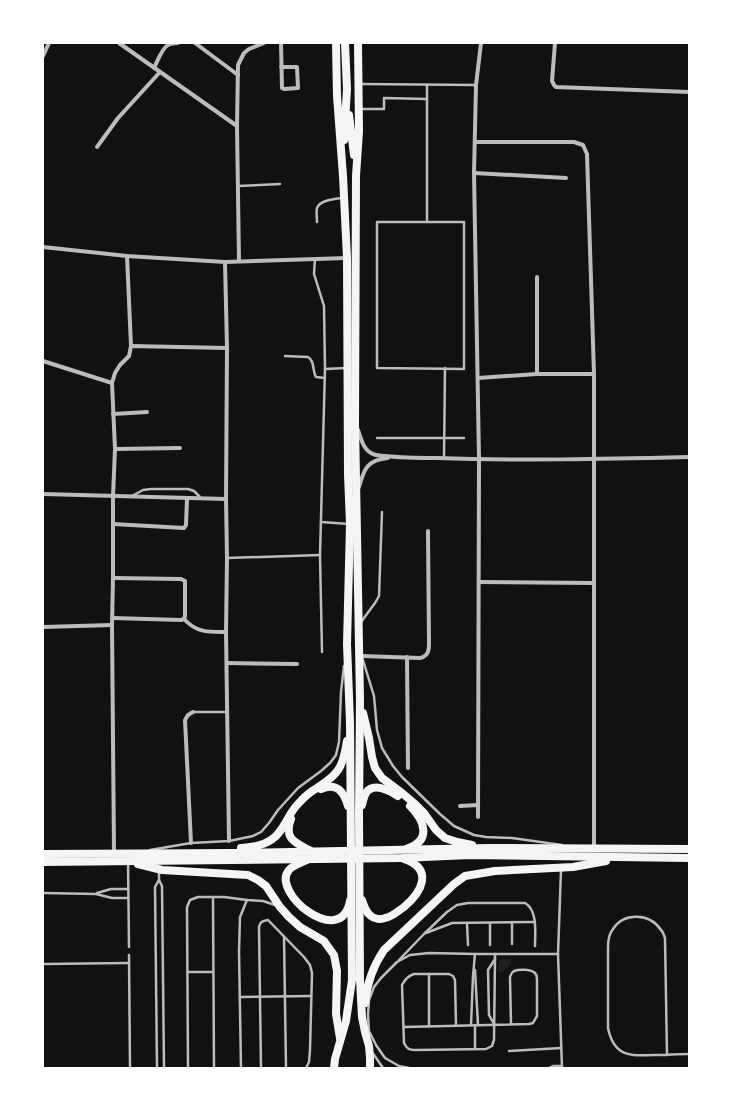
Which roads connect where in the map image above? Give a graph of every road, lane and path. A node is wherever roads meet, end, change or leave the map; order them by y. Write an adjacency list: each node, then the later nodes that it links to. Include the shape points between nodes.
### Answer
1 (50, 43): 14 (street)
2 (119, 43): 16 (street)
3 (178, 43): 16 (street, via 165,48)
4 (194, 43): 18 (street)
5 (250, 43): 13 (street)
6 (264, 43): 13 (street)
7 (281, 43): 15 (street)
8 (336, 43): 30 (main road)
9 (345, 43): 22 (main road)
10 (358, 43): 19 (main road)
11 (482, 43): 21 (street)
12 (555, 43): 23 (street, via 552,81 556,87)
13 (254, 46): 18 (street, via 240,59)
14 (43, 56)
15 (281, 67): 15 (street, via 297,67 298,88 282,88)
16 (154, 68): 17 (street)
17 (160, 72): 26 (street); 28 (street, via 118,118)
18 (238, 74): 26 (street)
19 (359, 84): 20 (lane); 25 (main road)
20 (427, 85): 21 (lane); 24 (lane)
21 (476, 85): 27 (street)
22 (346, 89): 30 (main road); 31 (main road)
23 (689, 92)
24 (427, 99): 25 (lane, via 384,98 384,109); 37 (lane)
25 (359, 109): 31 (main road)
26 (237, 126): 34 (street)
27 (475, 142): 29 (street); 53 (street, via 574,142 585,148)
28 (97, 147)
29 (474, 173): 32 (street); 55 (street)
30 (343, 176): 35 (main road)
31 (356, 176): 59 (main road)
32 (566, 178)
33 (280, 184): 34 (lane)
34 (238, 186): 42 (street)
35 (344, 197): 36 (lane, via 323,202 317,209); 40 (main road)
36 (317, 222)
37 (427, 222): 50 (lane, via 464,222 464,368); 50 (lane, via 377,222 377,368)
38 (43, 247): 39 (street)
39 (127, 256): 43 (street); 45 (street)
40 (347, 258): 41 (street); 49 (main road)
41 (315, 259): 42 (street); 51 (lane, via 314,274 324,306)
42 (239, 261): 43 (street)
43 (225, 262): 46 (street)
44 (537, 277): 52 (street)
45 (132, 346): 46 (street); 56 (street, via 129,356 120,365)
46 (227, 348): 76 (street)
47 (285, 356): 54 (lane, via 310,358 316,377)
48 (43, 361): 56 (street)
49 (347, 368): 51 (lane); 80 (main road)
50 (445, 368): 61 (lane)
51 (325, 369): 54 (lane)
52 (537, 374): 53 (street); 55 (street)
53 (594, 374): 69 (street)
54 (325, 378): 78 (lane)
55 (478, 378): 68 (street)
56 (112, 383): 58 (street)
57 (147, 412): 58 (street)
58 (113, 414): 64 (street)
59 (356, 424): 65 (street, via 367,450 378,456); 70 (main road)
60 (377, 438): 61 (lane)
61 (444, 438): 62 (lane); 67 (lane)
62 (464, 438)
63 (180, 448): 64 (street)
64 (115, 449): 72 (street)
65 (398, 457): 67 (street); 70 (street, via 378,460 368,466)
66 (689, 457): 69 (street)
67 (444, 459): 68 (street)
68 (479, 459): 69 (street); 85 (street)
69 (594, 460): 86 (street)
70 (357, 493): 90 (main road)
71 (43, 494): 72 (street)
72 (113, 496): 73 (street); 79 (street)
73 (130, 497): 74 (street); 75 (lane, via 151,488 188,489)
74 (186, 499): 75 (street); 79 (street, via 184,528)
75 (202, 499): 76 (street)
76 (226, 500): 83 (street)
77 (382, 512): 90 (lane, via 379,596)
78 (321, 522): 80 (lane); 82 (lane)
79 (113, 524): 84 (street)
80 (350, 524): 94 (main road)
81 (428, 531): 97 (street, via 429,649 424,657)
82 (320, 555): 83 (lane); 95 (lane)
83 (227, 558): 92 (street)
84 (114, 578): 87 (street); 88 (street, via 181,578 185,581)
85 (479, 582): 86 (street); 105 (street)
86 (593, 583): 112 (street)
87 (113, 618): 88 (street); 89 (street)
88 (184, 619): 92 (street, via 198,630)
89 (112, 625): 91 (street); 115 (street)
90 (358, 626): 93 (main road)
91 (43, 627)
92 (226, 632): 98 (street)
93 (358, 643): 96 (lane); 100 (main road)
94 (347, 644): 103 (main road); 109 (lane, via 340,742 336,755 321,771 298,788 261,832)
95 (322, 652)
96 (362, 656): 97 (street); 112 (lane, via 374,696 382,748 402,777 443,817 454,826 474,835)
97 (408, 658): 104 (street)
98 (227, 663): 99 (street); 102 (street)
99 (297, 664)
100 (360, 700): 107 (main road); 111 (main road, via 372,757 382,778 415,804 445,838)
101 (193, 712): 102 (lane); 110 (street, via 185,720)
102 (228, 712): 109 (street)
103 (350, 723): 107 (main road); 114 (main road, via 339,770 329,781 298,804 271,840 245,848)
104 (408, 768)
105 (478, 805): 106 (street); 108 (street)
106 (460, 806)
107 (355, 814): 118 (main road, via 365,794 376,788 392,793 408,805 415,811 424,827 420,841); 119 (main road, via 344,794 330,786 316,792 300,805 290,821 288,833); 128 (main road)
108 (478, 817)
109 (229, 841): 110 (lane)
110 (191, 843): 116 (lane)
111 (489, 848): 112 (main road); 118 (main road)
112 (594, 849): 113 (main road)
113 (689, 850)
114 (154, 852): 116 (main road); 119 (main road)
115 (114, 853): 116 (main road); 117 (main road)
116 (131, 853)
117 (43, 854)
118 (402, 854): 119 (main road); 120 (main road); 128 (main road, via 418,866 423,879 421,888 401,910 385,918 372,917 367,914)
119 (311, 855): 123 (main road); 128 (main road, via 295,865 286,875 287,888 305,909 323,920 339,918 349,906)
120 (623, 857): 121 (main road); 124 (main road)
121 (689, 858)
122 (43, 862): 123 (main road)
123 (128, 862): 125 (main road); 127 (lane)
124 (561, 868): 148 (lane); 162 (main road, via 495,871 465,876 454,884 384,950 370,978)
125 (159, 869): 126 (lane); 134 (main road, via 248,875 266,886)
126 (159, 880): 181 (lane, via 155,887); 182 (lane, via 162,886)
127 (128, 889): 130 (lane, via 111,889); 132 (lane)
128 (356, 890): 162 (main road); 171 (main road, via 352,980)
129 (43, 893): 130 (lane)
130 (96, 894): 132 (lane)
131 (213, 897): 133 (lane); 155 (lane, via 190,900 187,907); 156 (lane)
132 (128, 898): 145 (lane)
133 (247, 900): 134 (lane, via 263,901); 161 (lane, via 240,917)
134 (280, 907): 171 (main road, via 300,927 324,941 334,955 337,971 336,1014)
135 (512, 922): 136 (lane); 138 (lane); 141 (lane)
136 (535, 922): 139 (lane, via 532,908 526,903 468,903 457,905 447,912); 144 (lane)
137 (468, 923): 138 (lane); 139 (lane, via 452,923); 142 (lane)
138 (490, 923): 143 (lane)
139 (424, 934): 151 (lane)
140 (284, 937): 158 (lane, via 310,965); 159 (lane, via 268,920 260,923); 160 (lane)
141 (512, 944)
142 (468, 945)
143 (490, 945)
144 (535, 946)
145 (129, 947)
146 (475, 954): 147 (lane); 151 (lane, via 429,952 410,955); 154 (lane)
147 (495, 954): 148 (lane); 150 (lane)
148 (558, 954): 173 (lane)
149 (129, 955): 152 (lane)
150 (495, 959): 163 (lane); 163 (lane, via 488,970 489,1015)
151 (397, 962): 170 (lane, via 374,987 369,1000)
152 (129, 963): 153 (lane); 180 (lane)
153 (43, 964)
154 (474, 967): 166 (lane); 167 (lane)
155 (188, 972): 156 (lane); 183 (lane)
156 (213, 972): 184 (lane)
157 (429, 974): 165 (lane, via 453,976); 168 (lane); 169 (lane, via 409,976 402,985)
158 (311, 996): 160 (lane); 188 (lane, via 310,1050)
159 (260, 997): 160 (lane); 161 (lane); 186 (lane)
160 (285, 997): 187 (lane)
161 (240, 998): 185 (lane)
162 (362, 1017): 172 (main road)
163 (494, 1024): 164 (lane); 167 (lane); 174 (lane, via 492,1046)
164 (511, 1024): 164 (lane, via 529,1024 535,1020 537,976 530,970 511,974)
165 (456, 1025): 166 (lane); 168 (lane)
166 (471, 1025): 167 (lane)
167 (476, 1025): 174 (lane)
168 (429, 1026): 169 (lane)
169 (404, 1027): 174 (lane, via 404,1043 410,1050)
170 (369, 1031): 172 (lane); 193 (lane, via 385,1058)
171 (340, 1042): 178 (main road)
172 (369, 1046): 191 (main road); 192 (lane)
173 (561, 1048): 175 (lane); 179 (lane)
174 (475, 1049)
175 (509, 1051)
176 (689, 1054): 177 (lane)
177 (667, 1055): 177 (lane, via 632,1056 622,1052 610,1038 609,938 619,922 627,918 636,916 654,922 665,938)
178 (335, 1059): 189 (lane); 190 (main road)
179 (562, 1067): 194 (lane)
180 (130, 1068)
181 (157, 1068)
182 (164, 1068)
183 (188, 1068)
184 (214, 1068)
185 (241, 1068)
186 (261, 1068)
187 (286, 1068)
188 (306, 1068)
189 (331, 1068)
190 (334, 1068)
191 (370, 1068)
192 (383, 1068)
193 (409, 1068)
194 (549, 1068)

